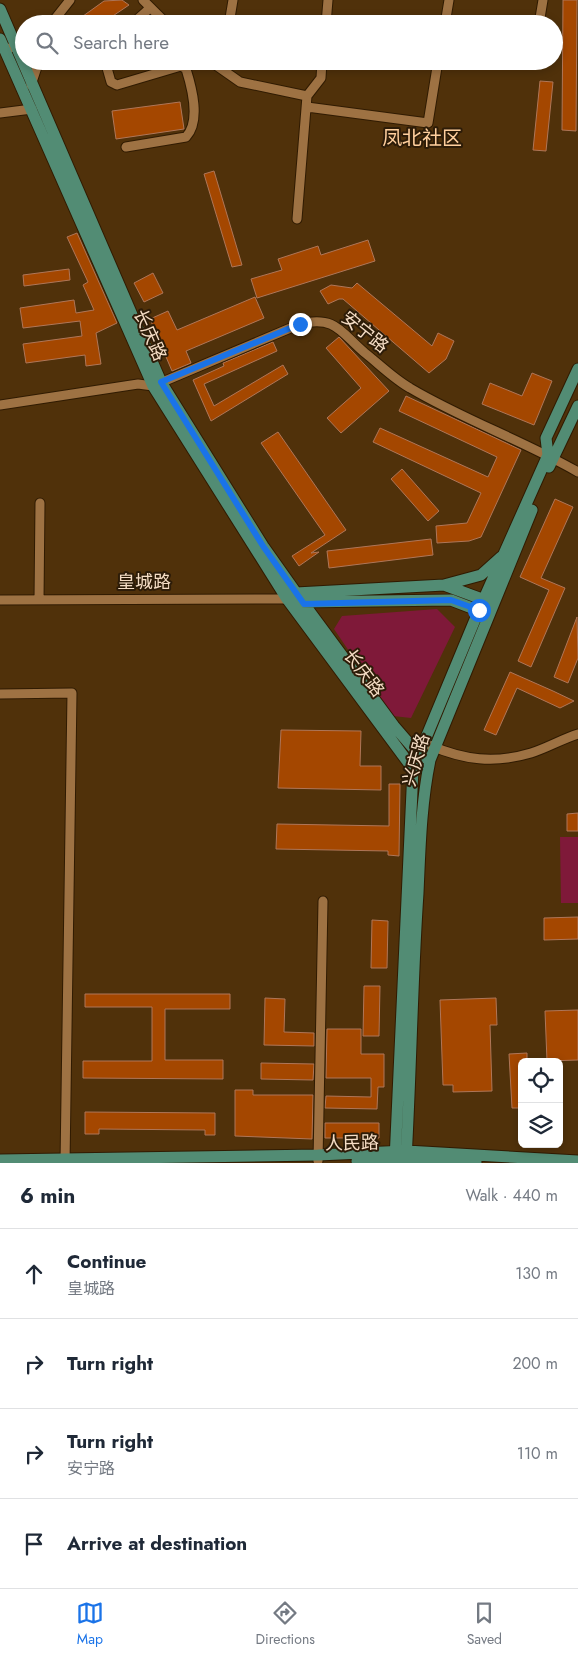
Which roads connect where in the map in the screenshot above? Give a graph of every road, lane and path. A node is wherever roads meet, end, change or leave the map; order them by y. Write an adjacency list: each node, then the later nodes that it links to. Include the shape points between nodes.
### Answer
1 (70, 0): 9 (street)
2 (143, 0): 7 (street)
3 (233, 0): 12 (street)
4 (328, 0): 13 (street)
5 (449, 0): 14 (street)
6 (543, 0): 15 (street)
7 (150, 8): 10 (street); 11 (street)
8 (0, 10): 16 (main road)
9 (58, 15)
10 (142, 15)
11 (157, 15)
12 (230, 15)
13 (327, 15)
14 (446, 15)
15 (540, 15)
16 (15, 35)
17 (15, 43): 18 (street)
18 (2, 44): 29 (main road, 长庆路)
19 (27, 70): 27 (main road)
20 (36, 70): 27 (street)
21 (108, 70): 22 (street, via 111,82 116,85)
22 (167, 70)
23 (186, 70): 33 (street, via 193,129 186,137)
24 (224, 70): 28 (street, via 240,82)
25 (321, 70): 28 (street, via 321,78)
26 (437, 70): 30 (street, via 428,123)
27 (31, 83): 29 (street); 36 (main road)
28 (307, 96): 30 (street)
29 (26, 97): 31 (main road, 长庆路)
30 (306, 107): 34 (street)
31 (32, 109): 32 (street); 36 (main road, 长庆路)
32 (0, 113)
33 (126, 147)
34 (297, 219)
35 (578, 370): 39 (main road, 兴庆路, via 546,438)
36 (157, 384): 37 (street, via 138,384); 39 (street, 安宁路, via 300,324 325,322 337,326 354,344 408,387); 44 (main road, 长庆路)
37 (0, 405)
38 (578, 406): 39 (main road, 兴庆路)
39 (551, 456): 40 (street, 安宁路); 42 (main road, 兴庆路); 48 (main road, 兴庆路)
40 (578, 472)
41 (40, 503): 46 (street)
42 (504, 554): 43 (main road, via 481,575); 48 (main road, 兴庆路)
43 (444, 585): 44 (main road, 皇城路); 48 (main road, 皇城路)
44 (292, 596): 46 (street, 皇城路); 47 (main road); 54 (main road, 长庆路)
45 (0, 600): 46 (street, 皇城路)
46 (39, 600)
47 (304, 604): 48 (main road, via 451,600); 52 (main road)
48 (486, 607): 51 (main road, 兴庆路)
49 (0, 694): 61 (street, via 72,693)
50 (578, 734): 51 (street, via 531,753 490,760 456,756)
51 (430, 745): 52 (main road, 兴庆路); 53 (main road, 兴庆路)
52 (419, 755): 53 (main road); 54 (main road, 兴庆路)
53 (430, 760): 55 (main road, 兴庆路)
54 (413, 769): 55 (main road); 57 (main road)
55 (428, 774): 57 (main road, 兴庆路, via 423,796)
56 (323, 901): 58 (street)
57 (401, 1155): 58 (main road); 60 (main road); 63 (main road)
58 (318, 1158): 61 (main road); 62 (main road, 人民路)
59 (0, 1160): 61 (main road)
60 (578, 1160)
61 (66, 1162)
62 (215, 1163)
63 (490, 1163)

